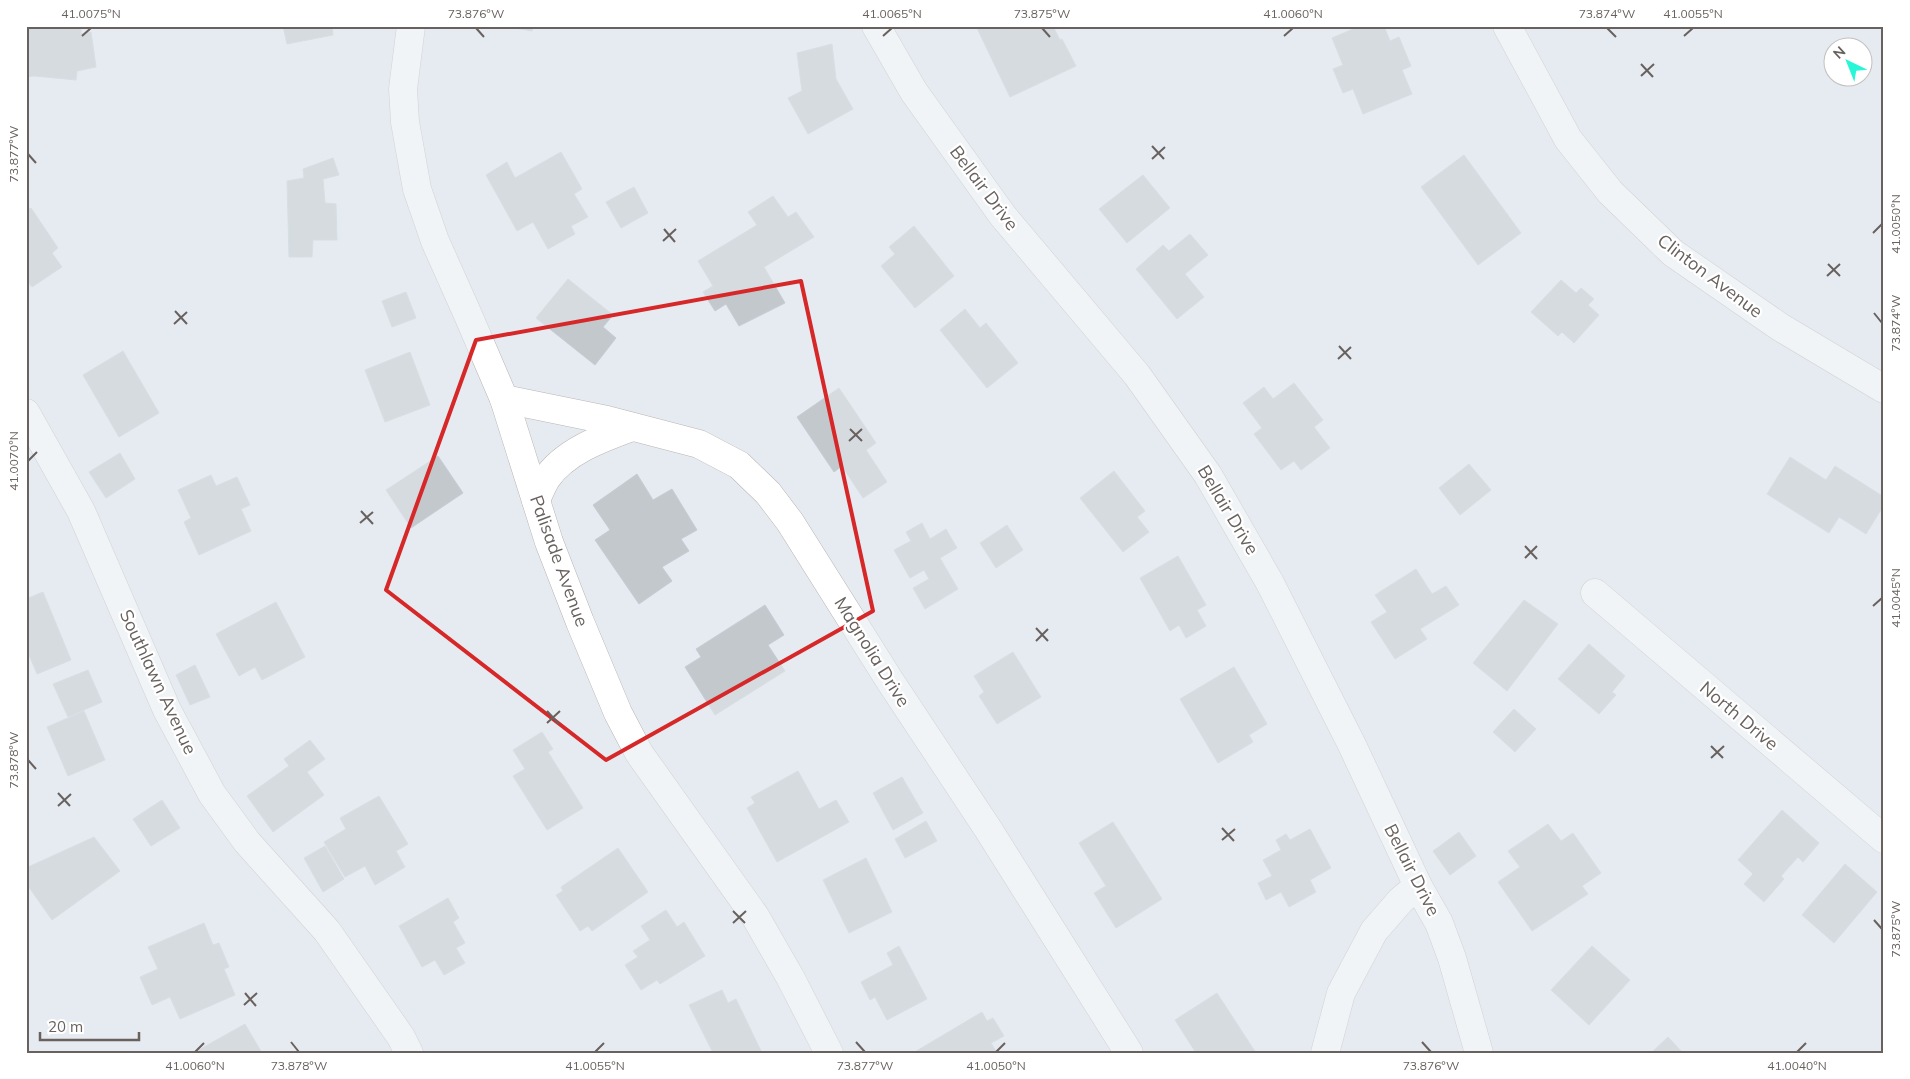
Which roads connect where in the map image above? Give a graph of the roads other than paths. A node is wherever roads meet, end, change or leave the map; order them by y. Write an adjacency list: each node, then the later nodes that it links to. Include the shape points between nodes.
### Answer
1 (410, 26): 5 (street, Palisade Avenue, via 404,89 405,122 417,189 435,241)
2 (876, 26): 11 (street, Bellair Drive, via 914,92 1003,216 1137,375 1208,475 1270,583)
3 (1507, 26): 4 (street, Clinton Avenue, via 1568,139 1610,192 1673,253 1780,327)
4 (1884, 389)
5 (504, 399): 7 (street, Magnolia Drive); 8 (street, Palisade Avenue)
6 (26, 413): 12 (street, Southlawn Avenue, via 81,511 167,710 212,794 247,842 327,931)
7 (632, 427): 8 (street, via 598,439 571,454 547,478); 14 (street, Magnolia Drive, via 698,444 738,465 768,493 790,522 988,829)
8 (536, 500): 13 (street, Palisade Avenue, via 563,580 618,713 639,752 755,916)
9 (1595, 593): 10 (street, North Drive)
10 (1884, 839)
11 (1418, 886): 15 (street, via 1374,931 1341,994); 16 (street, Bellair Drive, via 1439,923 1452,958)
12 (409, 1053)
13 (829, 1053)
14 (1129, 1053)
15 (1325, 1053)
16 (1479, 1053)

